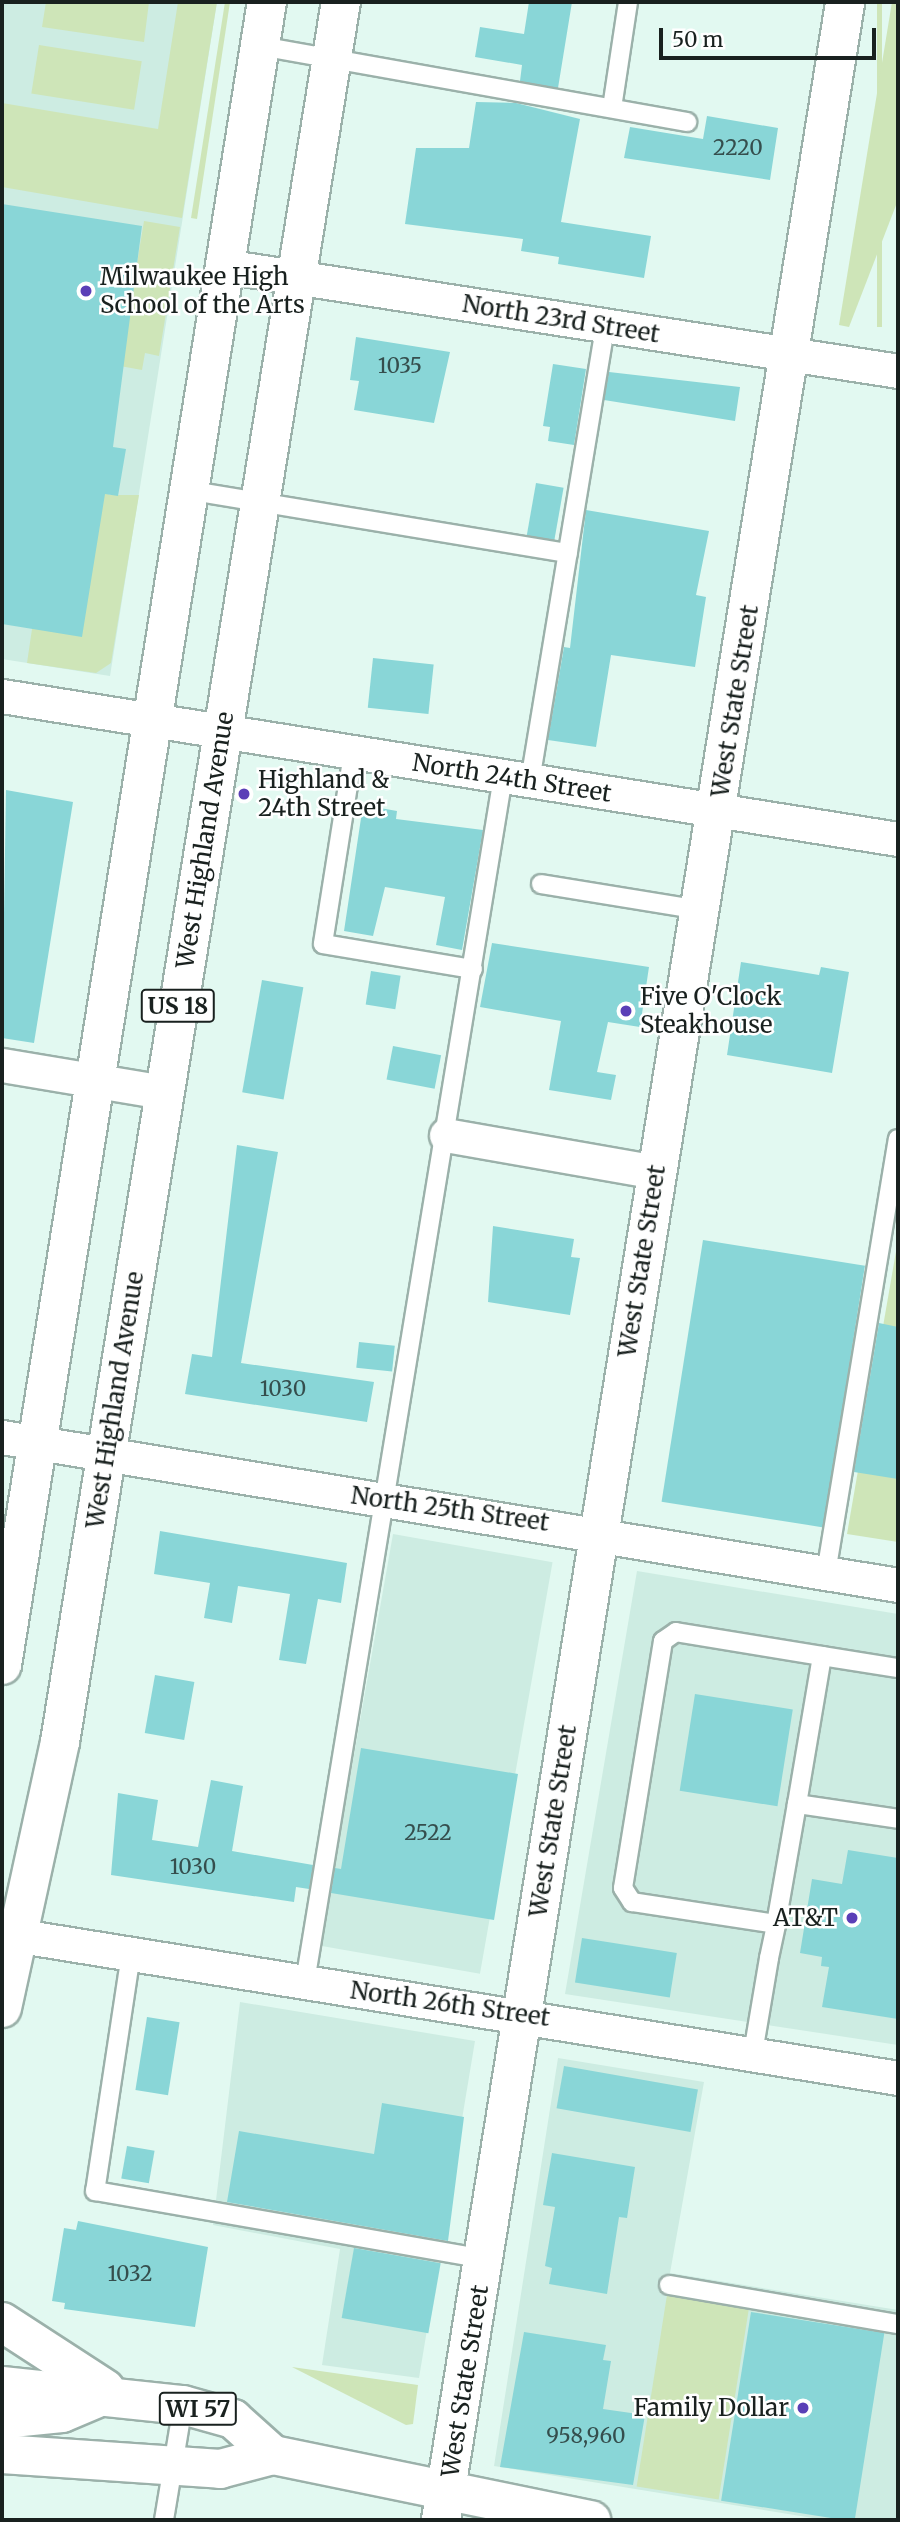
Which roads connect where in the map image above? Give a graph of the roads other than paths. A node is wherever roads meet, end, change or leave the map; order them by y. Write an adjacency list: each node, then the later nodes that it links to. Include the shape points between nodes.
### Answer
1 (267, 2): 5 (main road, US 18)
2 (341, 2): 6 (main road, West Highland Avenue / US 18)
3 (628, 2): 7 (lane)
4 (845, 2): 12 (main road, West State Street)
5 (260, 46): 6 (lane); 9 (main road, US 18)
6 (332, 59): 7 (lane); 10 (main road, West Highland Avenue / US 18)
7 (612, 108): 8 (lane)
8 (687, 122)
9 (224, 266): 10 (street, North 23rd Street); 14 (main road, US 18)
10 (296, 278): 11 (street, North 23rd Street); 15 (main road, West Highland Avenue / US 18)
11 (606, 326): 12 (street, North 23rd Street); 16 (lane)
12 (790, 355): 13 (street, North 23rd Street); 22 (main road, West State Street)
13 (898, 371)
14 (187, 490): 15 (lane); 18 (main road, US 18)
15 (260, 502): 16 (lane); 19 (main road, West Highland Avenue / US 18)
16 (568, 553): 21 (lane)
17 (2, 696): 18 (street, North 24th Street)
18 (150, 722): 19 (street, North 24th Street); 28 (main road, US 18)
19 (223, 735): 20 (street, North 24th Street); 29 (main road, West Highland Avenue / US 18)
20 (353, 754): 21 (street, North 24th Street); 26 (lane, via 323,944)
21 (517, 779): 22 (street, North 24th Street); 26 (lane)
22 (717, 809): 23 (street, North 24th Street); 25 (main road, West State Street)
23 (898, 839)
24 (541, 884): 25 (lane)
25 (701, 909): 32 (main road, West State Street)
26 (473, 969): 30 (lane)
27 (2, 1065): 28 (street)
28 (93, 1080): 29 (street); 34 (main road, US 18)
29 (163, 1092): 35 (main road, West Highland Avenue / US 18)
30 (446, 1135): 32 (street); 36 (lane)
31 (898, 1139): 33 (lane)
32 (656, 1172): 37 (main road, West State Street)
33 (893, 1207): 38 (lane)
34 (19, 1440): 35 (street, North 25th Street); 41 (main road, US 18)
35 (107, 1455): 36 (street, North 25th Street); 46 (main road, West Highland Avenue / US 18)
36 (386, 1500): 37 (street, North 25th Street); 48 (lane)
37 (600, 1531): 38 (street, North 25th Street); 50 (main road, West State Street)
38 (825, 1573): 39 (street, North 25th Street)
39 (898, 1585)
40 (822, 1656): 42 (lane); 43 (lane); 45 (lane, via 676,1632 663,1641 623,1888 632,1902)
41 (2, 1665)
42 (898, 1668)
43 (797, 1804): 44 (lane); 45 (lane)
44 (898, 1819)
45 (776, 1924): 51 (lane)
46 (11, 1935): 47 (street, North 26th Street); 49 (main road, West Highland Avenue / US 18)
47 (131, 1954): 48 (street, North 26th Street); 53 (lane, via 95,2191)
48 (305, 1982): 50 (street, North 26th Street)
49 (2, 2008)
50 (522, 2013): 51 (street, North 26th Street); 53 (main road, West State Street)
51 (753, 2053): 52 (street, North 26th Street)
52 (898, 2078)
53 (485, 2259): 64 (main road, West State Street)
54 (669, 2285): 56 (lane)
55 (2, 2322): 58 (main road, WI 57)
56 (898, 2325)
57 (2, 2386): 58 (main road)
58 (110, 2392): 59 (main road, WI 57); 60 (main road, via 62,2413)
59 (183, 2405): 62 (main road, WI 57, via 233,2419); 63 (lane)
60 (2, 2419)
61 (2, 2454): 63 (main road, WI 57)
62 (273, 2455): 63 (main road, WI 57, via 220,2469); 64 (main road, WI 57)
63 (173, 2464): 65 (lane)
64 (444, 2506): 66 (main road, WI 57)
65 (164, 2520)
66 (590, 2520)

